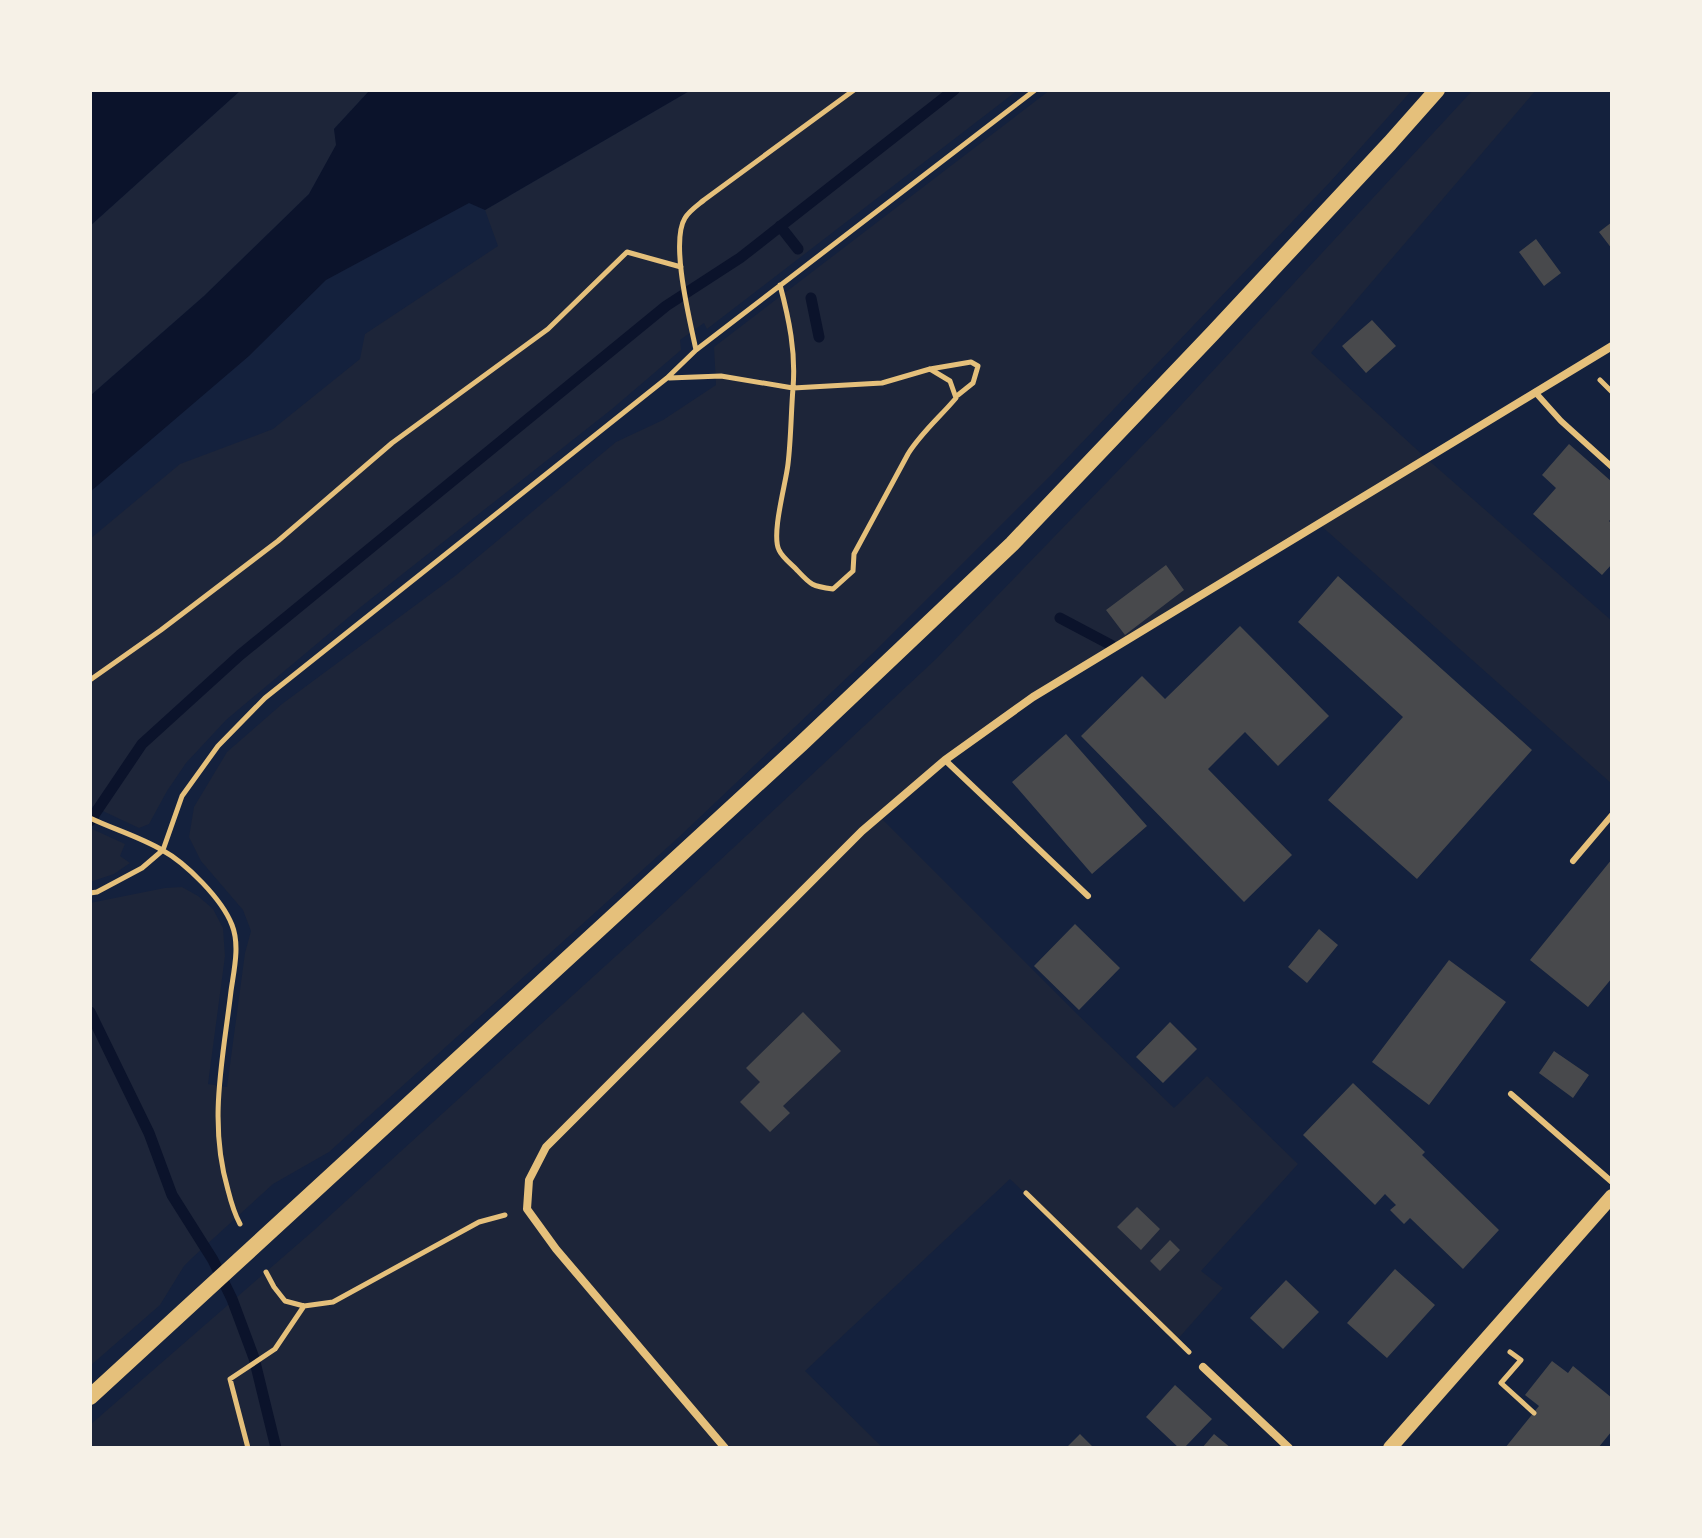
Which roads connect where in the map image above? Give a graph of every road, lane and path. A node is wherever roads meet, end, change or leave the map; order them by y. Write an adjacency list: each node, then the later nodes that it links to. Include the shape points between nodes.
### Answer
1 (854, 90): 4 (path, via 686,217 680,236)
2 (1035, 90): 5 (path)
3 (1437, 90): 32 (main road, via 1012,544)
4 (681, 267): 7 (path); 14 (path, via 627,252 548,329 392,443 278,541)
5 (780, 284): 7 (path); 10 (path, via 792,337)
6 (1612, 346): 11 (street)
7 (696, 350): 9 (path)
8 (930, 369): 10 (path, via 882,383); 10 (path, via 950,381 956,398 918,439 854,554 853,571 833,589 814,586 779,550 776,534); 12 (path, via 971,362 978,366 973,383)
9 (667, 378): 10 (path, via 721,376); 18 (path, via 265,698 218,746 182,796)
10 (793, 388)
11 (1535, 391): 13 (lane); 15 (street, via 1033,697)
12 (958, 395)
13 (1612, 467)
14 (90, 680)
15 (945, 760): 21 (lane); 26 (street, via 862,831 546,1147 529,1180)
16 (1612, 815): 19 (lane)
17 (90, 818): 18 (path)
18 (163, 850): 20 (path, via 142,868); 27 (path, via 212,892 232,925 236,949 217,1131)
19 (1573, 861)
20 (94, 892)
21 (1088, 896)
22 (1511, 1094): 23 (lane)
23 (1612, 1182)
24 (1026, 1193): 30 (path)
25 (1612, 1196): 37 (street)
26 (527, 1209): 29 (path, via 479,1222 333,1302); 35 (street)
27 (235, 1214)
28 (274, 1287): 29 (path, via 285,1301)
29 (304, 1306): 34 (path, via 275,1349 230,1379)
30 (1203, 1367): 36 (street)
31 (1501, 1383): 33 (path)
32 (90, 1397)
33 (1534, 1413)
34 (248, 1448)
35 (725, 1448)
36 (1289, 1448)
37 (1390, 1448)

